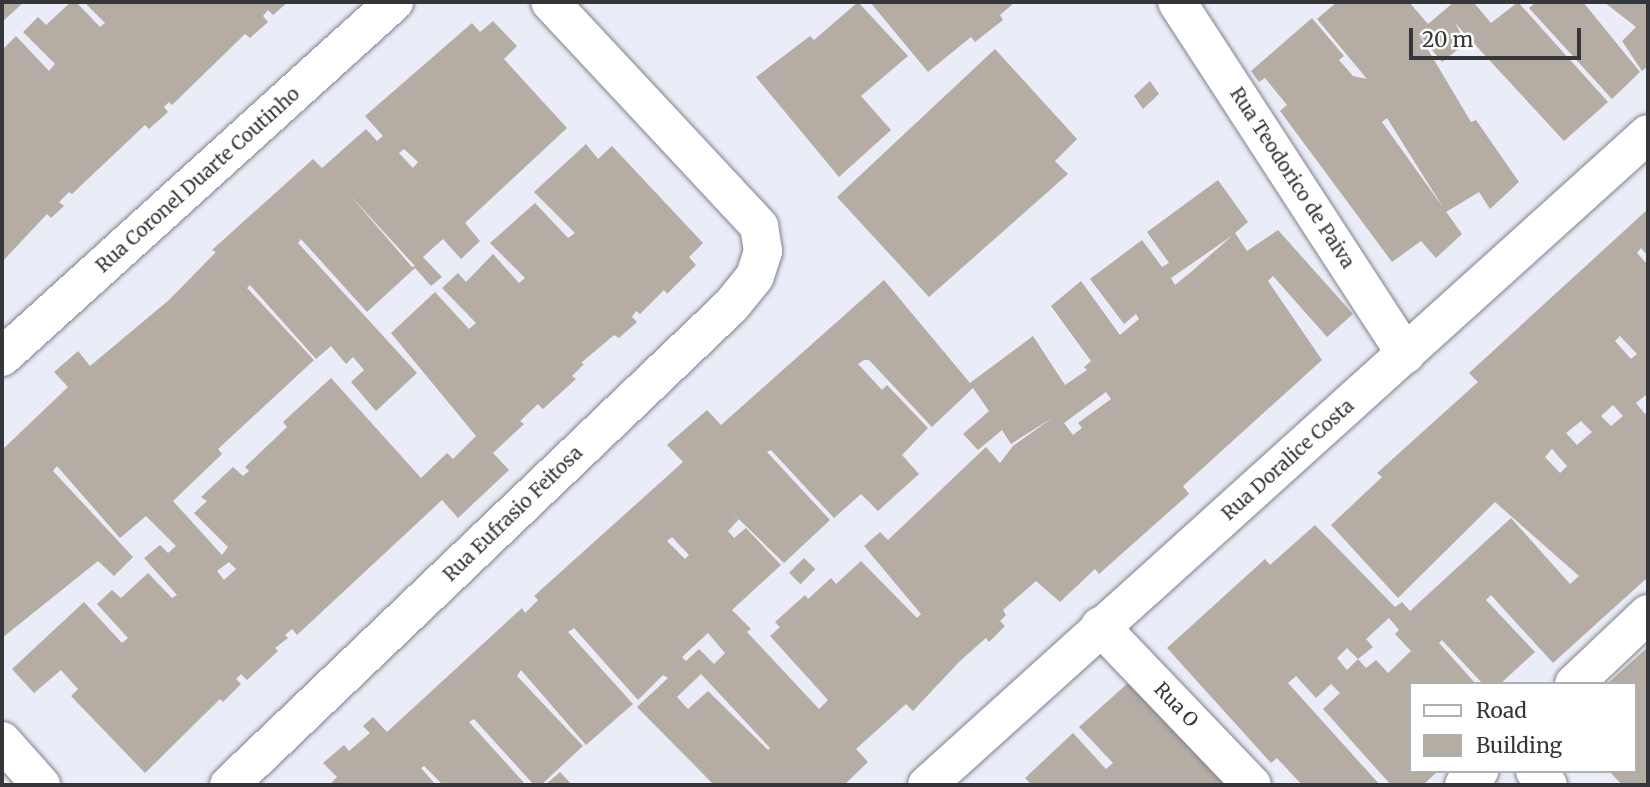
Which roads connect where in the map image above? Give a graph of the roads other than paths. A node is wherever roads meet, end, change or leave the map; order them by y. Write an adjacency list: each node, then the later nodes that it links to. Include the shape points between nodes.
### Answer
1 (394, 2): 6 (street, Rua Coronel Duarte Coutinho)
2 (550, 2): 13 (street, Rua Eufrasio Feitosa, via 759,226 763,251 755,276 731,306)
3 (1177, 2): 5 (street, Rua Teodorico de Paiva)
4 (1648, 134): 5 (street, Rua Doralice Costa)
5 (1406, 354): 8 (street, Rua Doralice Costa)
6 (2, 358)
7 (1648, 614): 9 (street)
8 (1100, 626): 14 (street, Rua Doralice Costa); 15 (street, Rua O)
9 (1576, 682)
10 (2, 741): 12 (street)
11 (1477, 773): 16 (street)
12 (41, 785)
13 (229, 785)
14 (927, 785)
15 (1252, 785)
16 (1464, 785)

